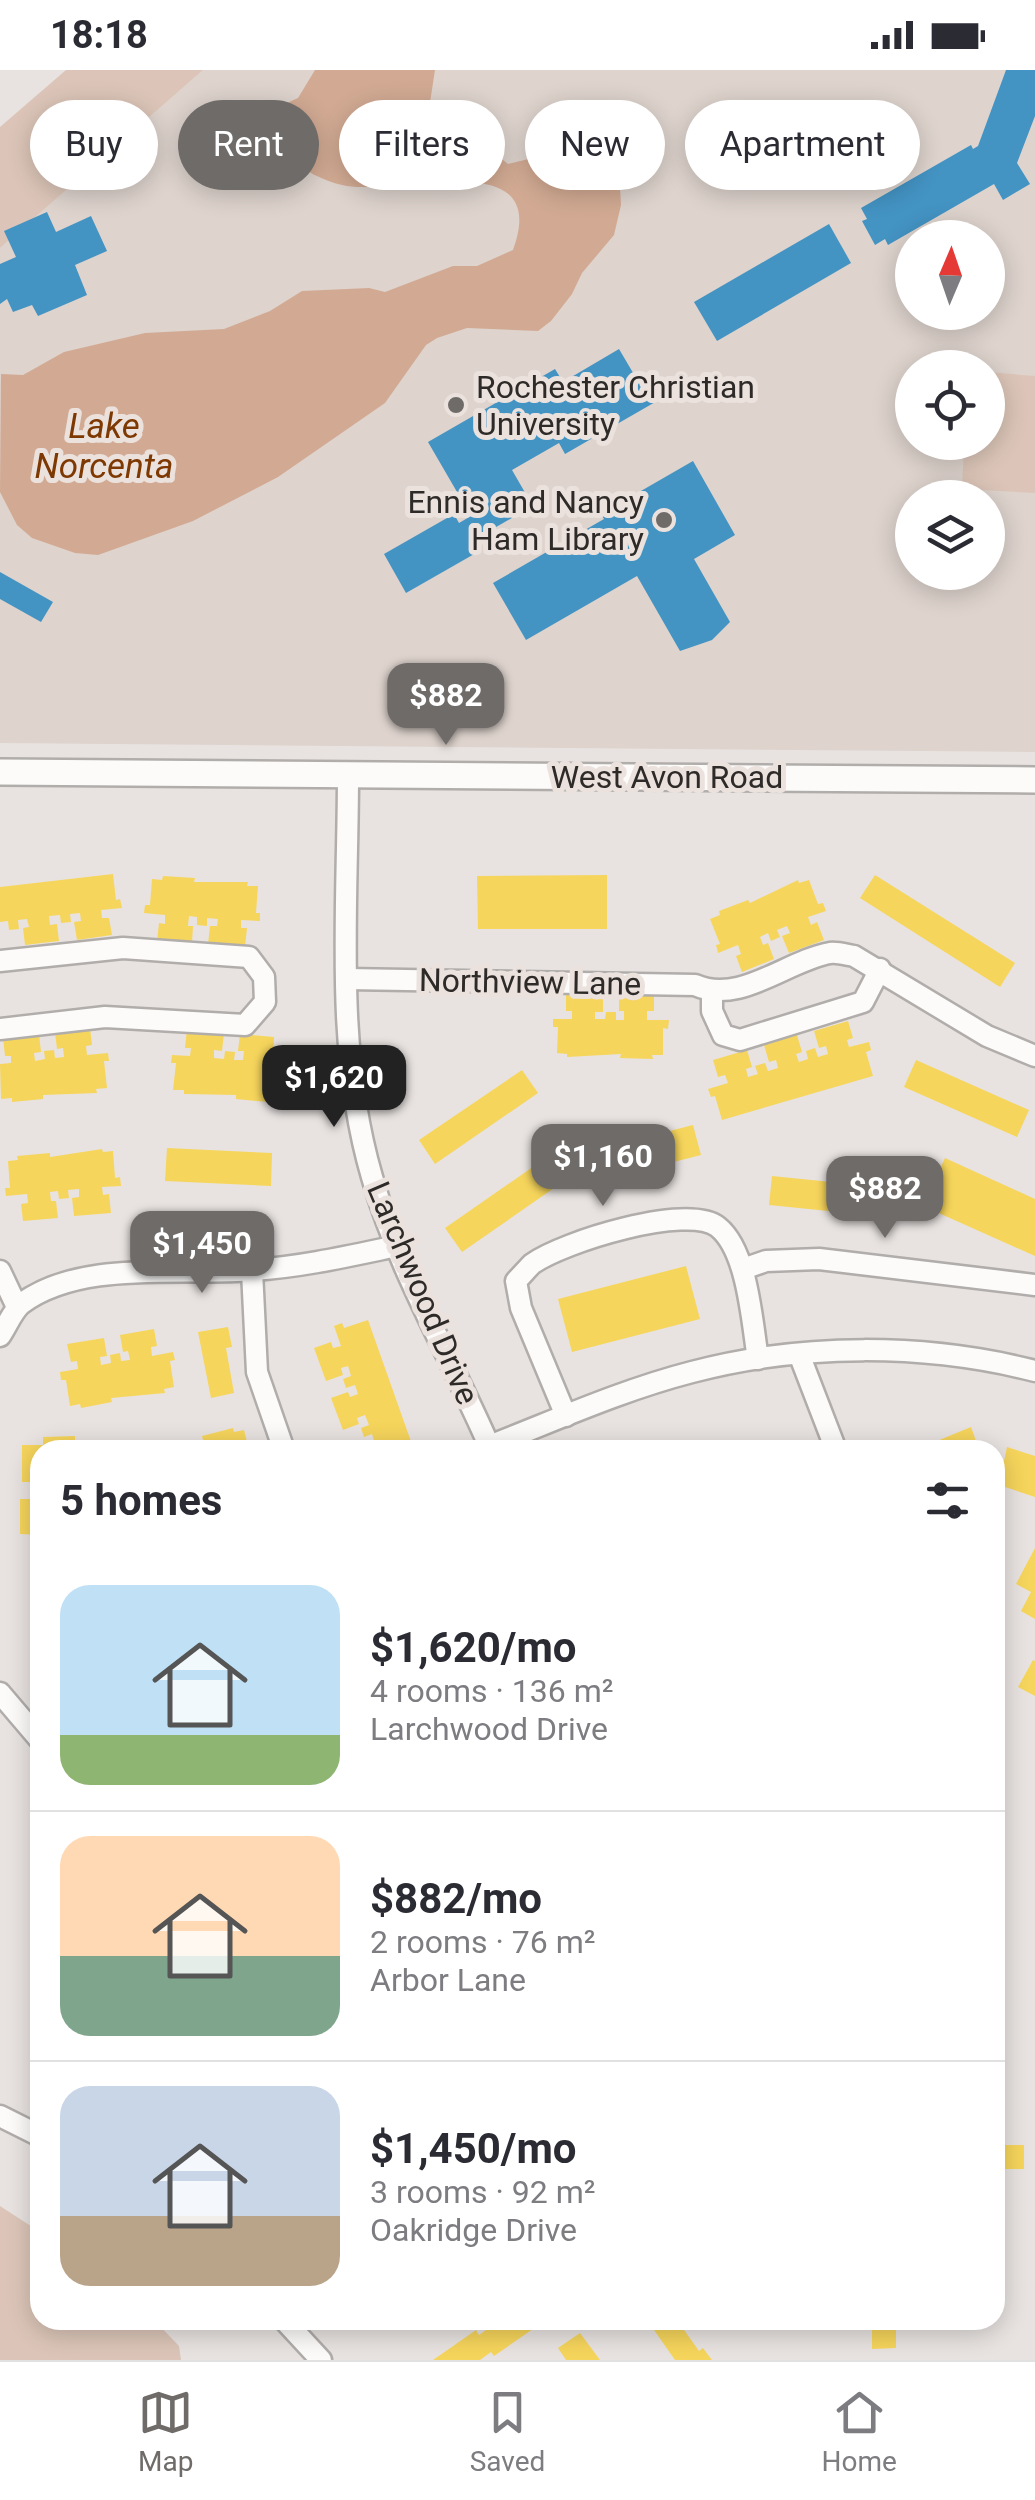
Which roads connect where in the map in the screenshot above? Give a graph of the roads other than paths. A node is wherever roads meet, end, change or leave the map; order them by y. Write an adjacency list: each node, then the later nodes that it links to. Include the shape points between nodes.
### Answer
1 (0, 772): 2 (main road, West Avon Road)
2 (348, 774): 3 (main road, West Avon Road); 6 (street, Larchwood Drive)
3 (1035, 780)
4 (0, 961): 8 (street, via 123,948 249,957 264,978 264,1002 244,1025 104,1016)
5 (880, 969): 7 (street, Northview Lane, via 832,952); 7 (street, via 862,1002 740,1040 723,1035); 9 (street, Northview Lane, via 987,1036)
6 (346, 980): 7 (street, Northview Lane, via 672,984); 10 (street, Larchwood Drive, via 359,1127)
7 (712, 993)
8 (0, 1028)
9 (1035, 1056)
10 (396, 1246): 12 (street); 22 (street, Larchwood Drive)
11 (0, 1270): 15 (street)
12 (252, 1270): 15 (street, via 82,1278); 21 (street, via 257,1372)
13 (743, 1270): 14 (street, via 766,1261 819,1259); 18 (street); 20 (street, via 716,1225 695,1220 611,1233 533,1264 516,1281 521,1308)
14 (1035, 1285)
15 (17, 1306): 16 (street)
16 (0, 1336)
17 (799, 1354): 18 (street); 19 (street, via 906,1352); 24 (street)
18 (758, 1359): 20 (street, via 634,1389)
19 (1035, 1371)
20 (566, 1416): 23 (street)
21 (281, 1440)
22 (486, 1440)
23 (509, 1440)
24 (832, 1440)
25 (0, 1693): 26 (street)
26 (30, 1728)
27 (0, 2116): 28 (street)
28 (30, 2131)
29 (293, 2330): 30 (street)
30 (321, 2360)

